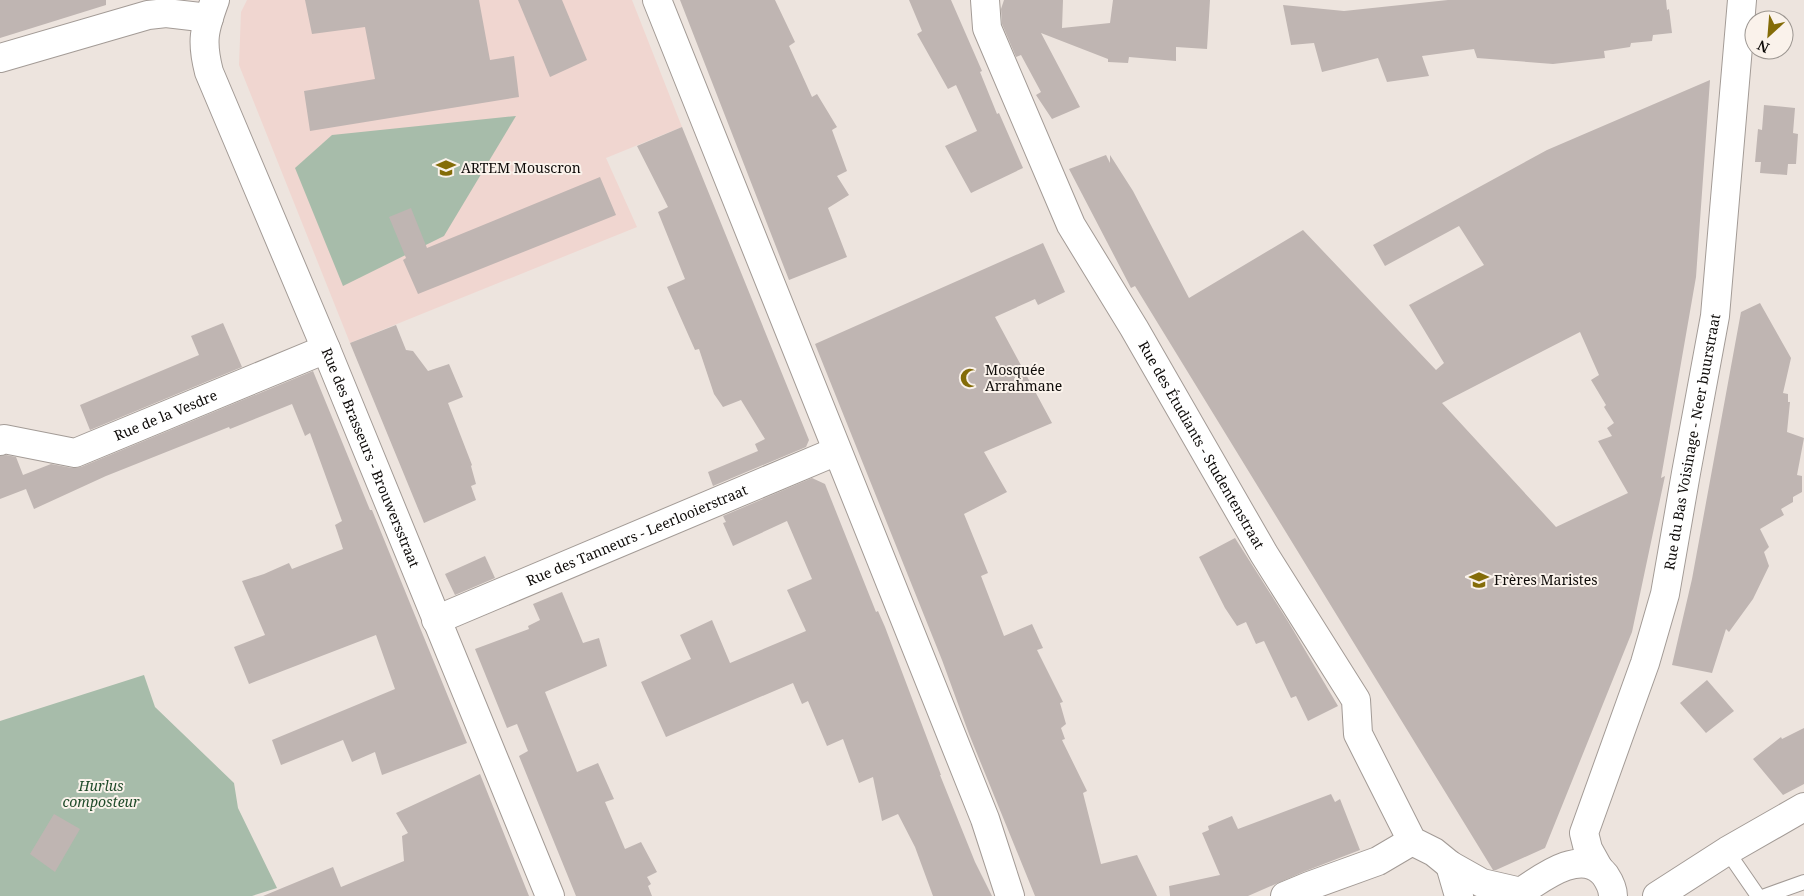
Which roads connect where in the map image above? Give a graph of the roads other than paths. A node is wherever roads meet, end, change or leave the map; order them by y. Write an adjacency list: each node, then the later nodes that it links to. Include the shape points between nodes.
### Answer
1 (657, 0): 8 (street)
2 (985, 0): 11 (street, Rue des Étudiants - Studentenstraat, via 987,28 1071,225 1264,554 1356,700 1358,734)
3 (1742, 0): 14 (street, Rue du Bas Voisinage - Neer buurstraat, via 1715,316 1665,594 1645,663 1584,834)
4 (212, 9): 5 (street, via 148,15); 6 (street, Rue des Brasseurs - Brouwersstraat, via 203,44 209,72)
5 (0, 58)
6 (326, 349): 7 (street, Rue de la Vesdre, via 75,452 4,439); 9 (street, Rue des Brasseurs - Brouwersstraat)
7 (0, 441)
8 (837, 451): 9 (street, Rue des Tanneurs - Leerlooierstraat); 19 (street, via 985,818)
9 (436, 620): 18 (street, Rue des Brasseurs - Brouwersstraat)
10 (1804, 807): 12 (street)
11 (1412, 841): 13 (street); 20 (street, via 1378,861)
12 (1727, 851): 23 (street); 24 (lane)
13 (1450, 865): 17 (street, via 1482,883); 21 (street)
14 (1598, 867): 16 (street, Rue du Bas Voisinage - Neer buurstraat, via 1607,877); 17 (street, via 1570,864)
15 (1804, 882): 25 (lane)
16 (1613, 893): 22 (street)
17 (1518, 894)
18 (550, 896)
19 (1010, 896)
20 (1286, 896)
21 (1459, 896)
22 (1648, 896)
23 (1657, 896)
24 (1758, 896)
25 (1765, 896)

